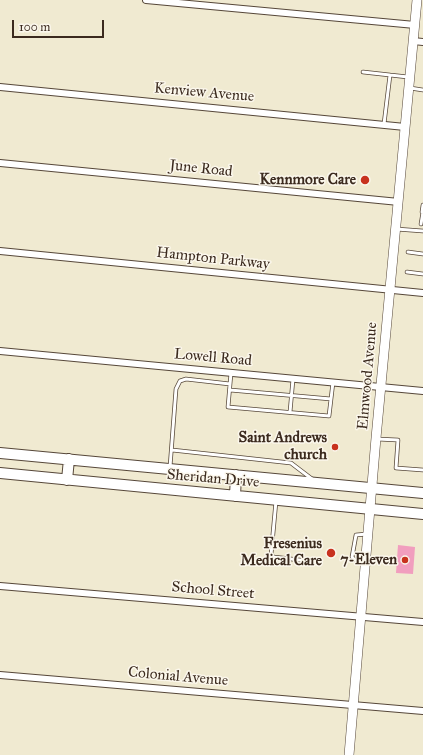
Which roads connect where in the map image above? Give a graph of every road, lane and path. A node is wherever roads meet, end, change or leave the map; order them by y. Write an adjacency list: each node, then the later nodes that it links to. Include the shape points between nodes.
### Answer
1 (146, 0): 3 (street)
2 (417, 0): 3 (street, Elmwood Avenue)
3 (415, 25): 4 (street, Elmwood Avenue)
4 (413, 41): 5 (street); 8 (street, Elmwood Avenue)
5 (423, 42)
6 (363, 72): 7 (lane)
7 (390, 75): 8 (lane); 12 (lane)
8 (410, 77): 10 (street, Elmwood Avenue)
9 (0, 87): 12 (street, Kenview Avenue)
10 (408, 88): 11 (lane); 13 (street, Elmwood Avenue)
11 (423, 90)
12 (384, 124): 13 (street, Kenview Avenue)
13 (405, 126): 15 (street, Elmwood Avenue)
14 (0, 163): 15 (street, June Road)
15 (399, 202): 19 (street, Elmwood Avenue)
16 (423, 205): 17 (lane)
17 (423, 212): 18 (lane)
18 (421, 224)
19 (396, 228): 20 (lane); 26 (street, Elmwood Avenue)
20 (423, 231)
21 (0, 252): 26 (street, Hampton Parkway)
22 (408, 252): 23 (lane)
23 (423, 254)
24 (407, 272): 25 (lane)
25 (423, 274)
26 (390, 290): 27 (street, Hampton Parkway); 33 (street, Elmwood Avenue)
27 (423, 292)
28 (0, 351): 29 (street, Lowell Road)
29 (231, 373): 30 (street, Lowell Road); 32 (lane)
30 (293, 379): 31 (street, Lowell Road); 36 (lane)
31 (333, 382): 33 (street, Lowell Road); 37 (lane)
32 (230, 384): 34 (lane); 40 (lane, via 186,379 180,381 176,389)
33 (381, 387): 35 (street, Lowell Road); 39 (street, Elmwood Avenue)
34 (230, 390): 36 (lane); 38 (lane, via 228,407)
35 (423, 391)
36 (292, 396): 37 (lane); 38 (lane)
37 (331, 399): 38 (lane, via 329,416)
38 (290, 412)
39 (376, 438): 44 (lane, via 398,440 396,468); 49 (street, Elmwood Avenue)
40 (172, 450): 43 (lane); 48 (lane, via 291,463)
41 (0, 453): 42 (main road, Sheridan Drive)
42 (69, 459): 43 (main road, Sheridan Drive); 47 (main road)
43 (170, 469): 46 (main road, Sheridan Drive)
44 (423, 470)
45 (0, 473): 47 (main road, Sheridan Drive)
46 (236, 476): 48 (main road, Sheridan Drive); 51 (main road)
47 (67, 480): 51 (main road, Sheridan Drive)
48 (317, 483): 49 (main road, Sheridan Drive)
49 (371, 488): 50 (main road, Sheridan Drive); 53 (street, Elmwood Avenue)
50 (423, 493)
51 (235, 496): 52 (main road, Sheridan Drive)
52 (276, 500): 53 (main road, Sheridan Drive); 56 (lane, via 271,555)
53 (370, 509): 54 (main road, Sheridan Drive); 55 (street, Elmwood Avenue)
54 (423, 514)
55 (367, 534): 57 (street, Elmwood Avenue); 57 (lane, via 356,535 352,557)
56 (308, 561)
57 (365, 561): 59 (street, Elmwood Avenue)
58 (0, 586): 59 (street, School Street)
59 (361, 616): 60 (street, School Street); 62 (street, Elmwood Avenue)
60 (423, 622)
61 (0, 675): 62 (street, Colonial Avenue)
62 (353, 705): 63 (street, Colonial Avenue); 64 (street, Elmwood Avenue)
63 (423, 711)
64 (349, 755)

